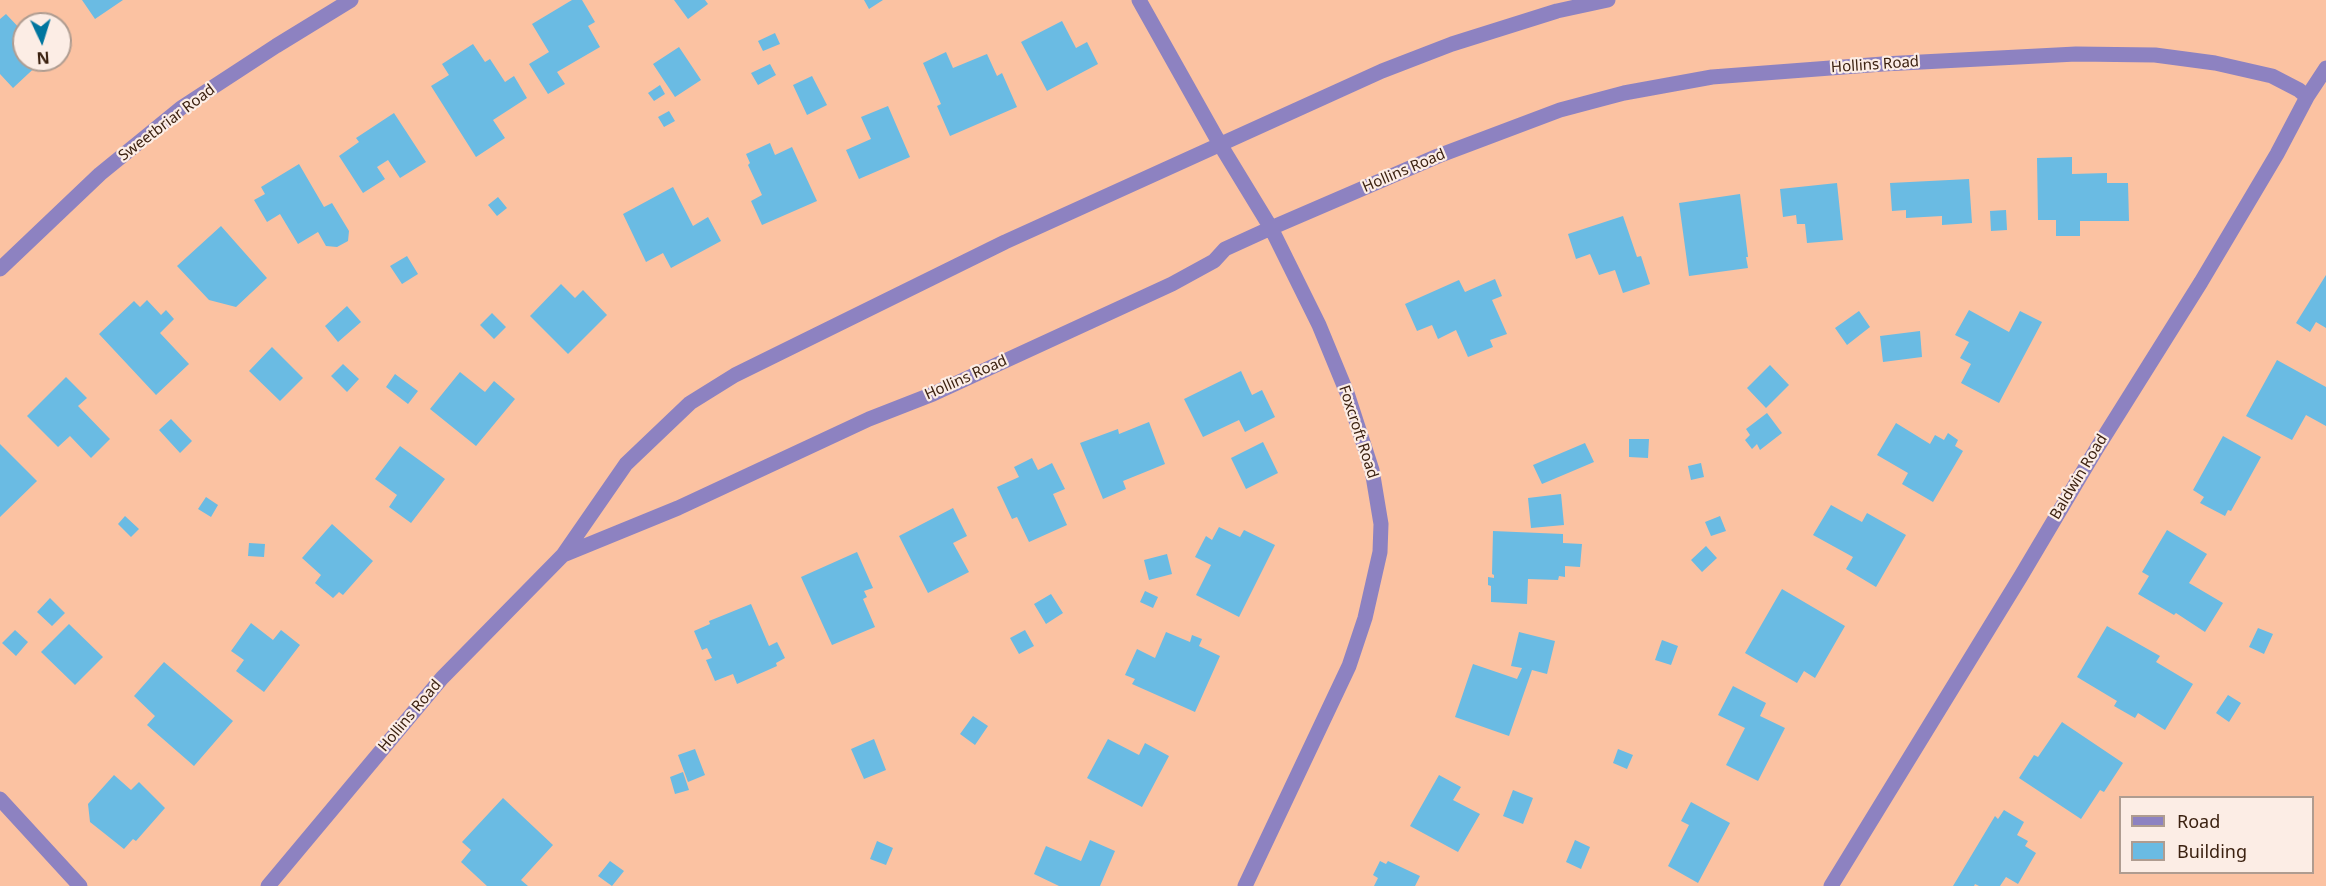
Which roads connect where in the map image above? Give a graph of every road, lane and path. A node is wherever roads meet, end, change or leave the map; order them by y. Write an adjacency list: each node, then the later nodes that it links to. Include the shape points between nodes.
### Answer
1 (351, 0): 8 (street, Sweetbriar Road, via 181,108 99,174)
2 (1139, 0): 6 (street, Foxcroft Road)
3 (1608, 0): 6 (street, Hollins Road, via 1557,11 1452,44 1382,71)
4 (2326, 68): 5 (street, Baldwin Road)
5 (2307, 98): 7 (street, Hollins Road, via 2272,76 2155,55 2054,55 1712,77 1624,93 1560,110 1438,156); 14 (street, Baldwin Road, via 2201,282)
6 (1221, 146): 7 (street, Foxcroft Road); 9 (street, Hollins Road, via 1005,242 735,375 690,403 626,464)
7 (1271, 228): 9 (street, Hollins Road, via 1226,249 1214,261 1150,294 678,508); 13 (street, Foxcroft Road, via 1347,393 1372,470 1382,524 1368,607 1350,666)
8 (0, 269)
9 (563, 555): 12 (street, Hollins Road, via 441,678)
10 (0, 799): 11 (street)
11 (80, 886)
12 (268, 886)
13 (1245, 886)
14 (1831, 886)

